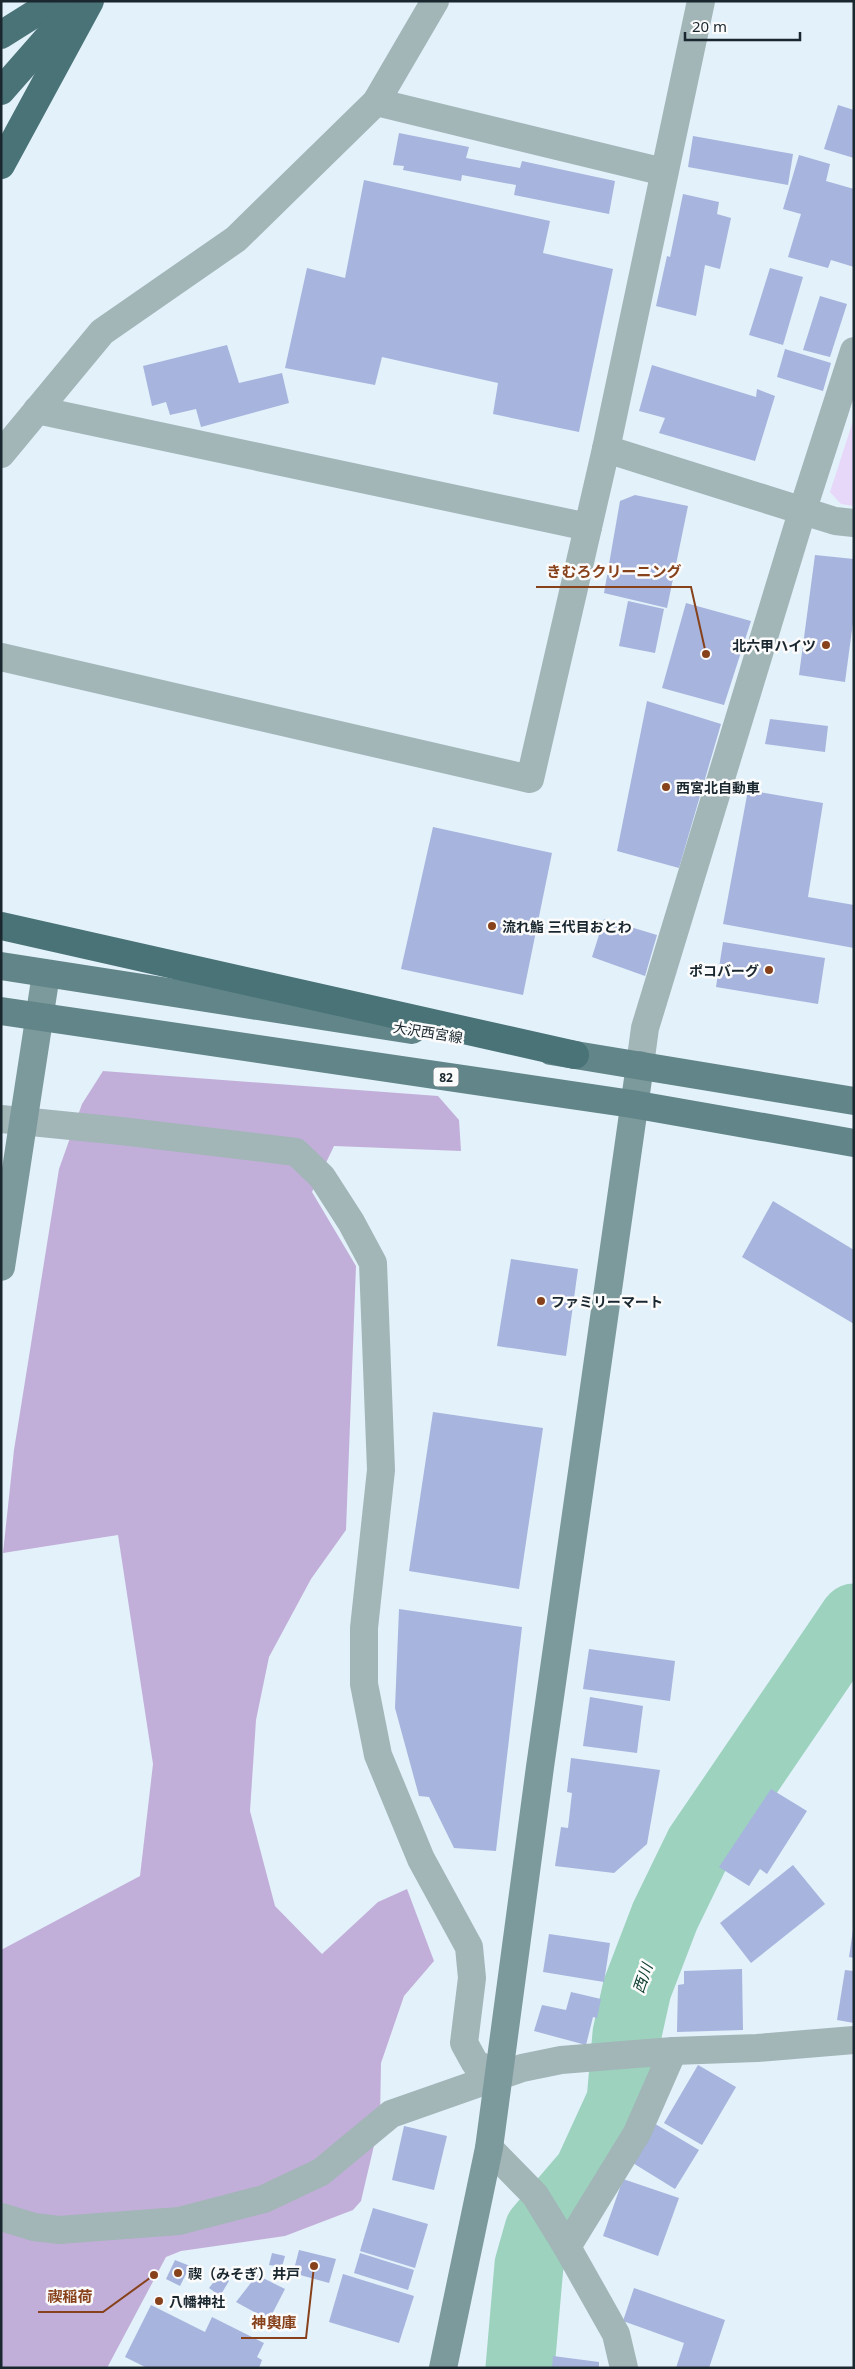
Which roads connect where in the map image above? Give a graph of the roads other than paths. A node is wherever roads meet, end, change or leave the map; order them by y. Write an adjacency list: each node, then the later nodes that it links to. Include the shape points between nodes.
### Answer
1 (55, 1): 6 (highway)
2 (80, 1): 7 (highway)
3 (90, 1): 9 (highway)
4 (435, 1): 8 (street)
5 (697, 2): 10 (street)
6 (1, 35)
7 (1, 91)
8 (376, 102): 10 (street); 12 (street, via 236,239 102,332)
9 (1, 165)
10 (664, 172): 13 (street)
11 (854, 351): 15 (street)
12 (38, 410): 14 (street); 17 (street)
13 (606, 449): 15 (street); 17 (street)
14 (1, 454)
15 (803, 509): 16 (street, via 835,521); 25 (street, via 645,1028)
16 (854, 523)
17 (588, 527): 18 (street, via 530,779)
18 (1, 657)
19 (1, 926): 24 (highway)
20 (1, 966): 21 (main road, 大沢西宮線)
21 (46, 974): 23 (street); 24 (main road, 大沢西宮線)
22 (1, 1012): 23 (main road, 82)
23 (38, 1017): 27 (main road, 82); 30 (street)
24 (575, 1055): 25 (main road, 大沢西宮線)
25 (640, 1065): 26 (main road, 大沢西宮線); 27 (street)
26 (854, 1100)
27 (632, 1104): 29 (main road, 82); 33 (street)
28 (1, 1120): 33 (street, via 296,1152 322,1177 373,1263 381,1470 364,1628 364,1684 378,1755 421,1859 469,1947 472,1978 464,2044 475,2063)
29 (854, 1143)
30 (1, 1267)
31 (854, 2040): 32 (street)
32 (664, 2052): 33 (street, via 561,2060); 36 (street, via 637,2133)
33 (498, 2076): 34 (street); 35 (street, via 391,2114 321,2172 264,2199 179,2221 59,2230 34,2227)
34 (489, 2148): 36 (street, via 538,2201); 37 (street)
35 (1, 2217)
36 (563, 2240): 38 (street, via 616,2334)
37 (443, 2368)
38 (624, 2368)

